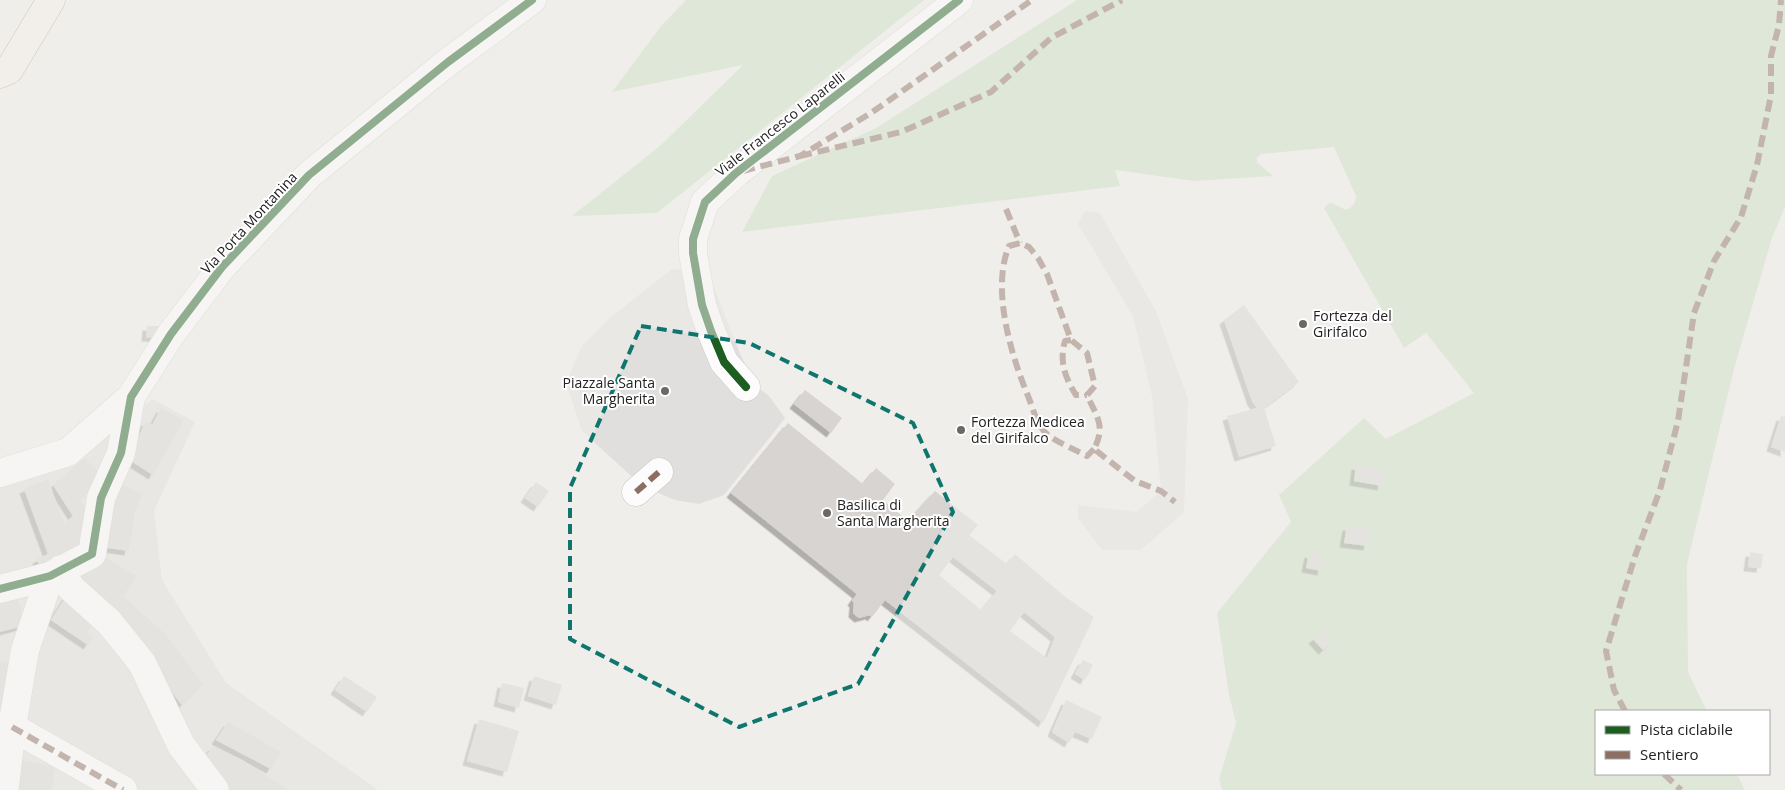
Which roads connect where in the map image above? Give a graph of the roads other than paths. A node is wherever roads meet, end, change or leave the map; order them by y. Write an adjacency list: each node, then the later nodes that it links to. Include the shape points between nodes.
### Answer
1 (51, 0): 4 (main road, via 9,70)
2 (532, 0): 6 (street, Via Porta Montanina, via 448,62 309,176 222,267 171,334)
3 (959, 0): 5 (street, Viale Francesco Laparelli, via 736,173 705,202 693,239 702,305 724,362)
4 (0, 74)
5 (746, 387)
6 (131, 397): 8 (street, via 68,452); 10 (street, Via Porta Montanina, via 121,453 101,498 92,554)
7 (659, 472): 9 (street)
8 (0, 473)
9 (636, 492)
10 (56, 572): 11 (street); 12 (street, via 25,650); 15 (street, via 109,622 142,663 180,745)
11 (0, 589)
12 (12, 727): 13 (street); 14 (street)
13 (3, 785)
14 (123, 790)
15 (215, 790)

